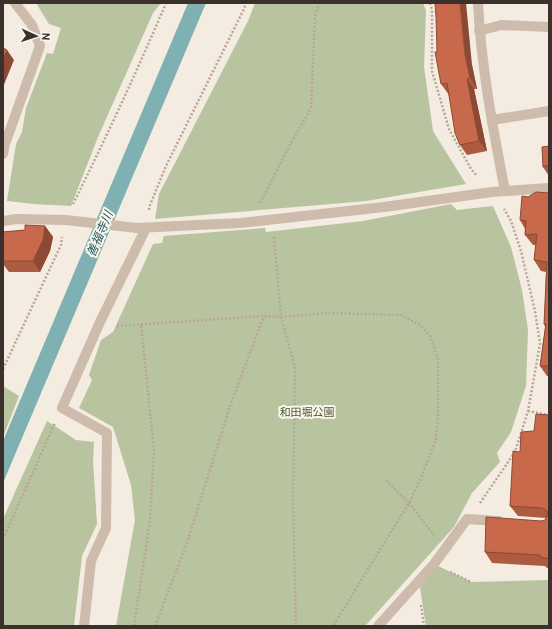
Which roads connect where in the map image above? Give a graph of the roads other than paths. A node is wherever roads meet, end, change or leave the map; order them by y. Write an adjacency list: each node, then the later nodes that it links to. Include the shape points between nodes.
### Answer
1 (15, 3): 7 (street, via 32,25 40,46)
2 (478, 3): 4 (street)
3 (549, 27): 4 (street, via 501,25)
4 (479, 31): 6 (street)
5 (549, 111): 6 (street)
6 (492, 120): 9 (street)
7 (3, 154)
8 (549, 188): 9 (street)
9 (505, 191): 11 (street, via 250,222)
10 (3, 220): 11 (street, via 70,221)
11 (142, 228): 13 (street, via 62,408 107,433 106,528 91,561)
12 (512, 522): 14 (street, via 467,519 434,564)
13 (84, 626)
14 (378, 626)

